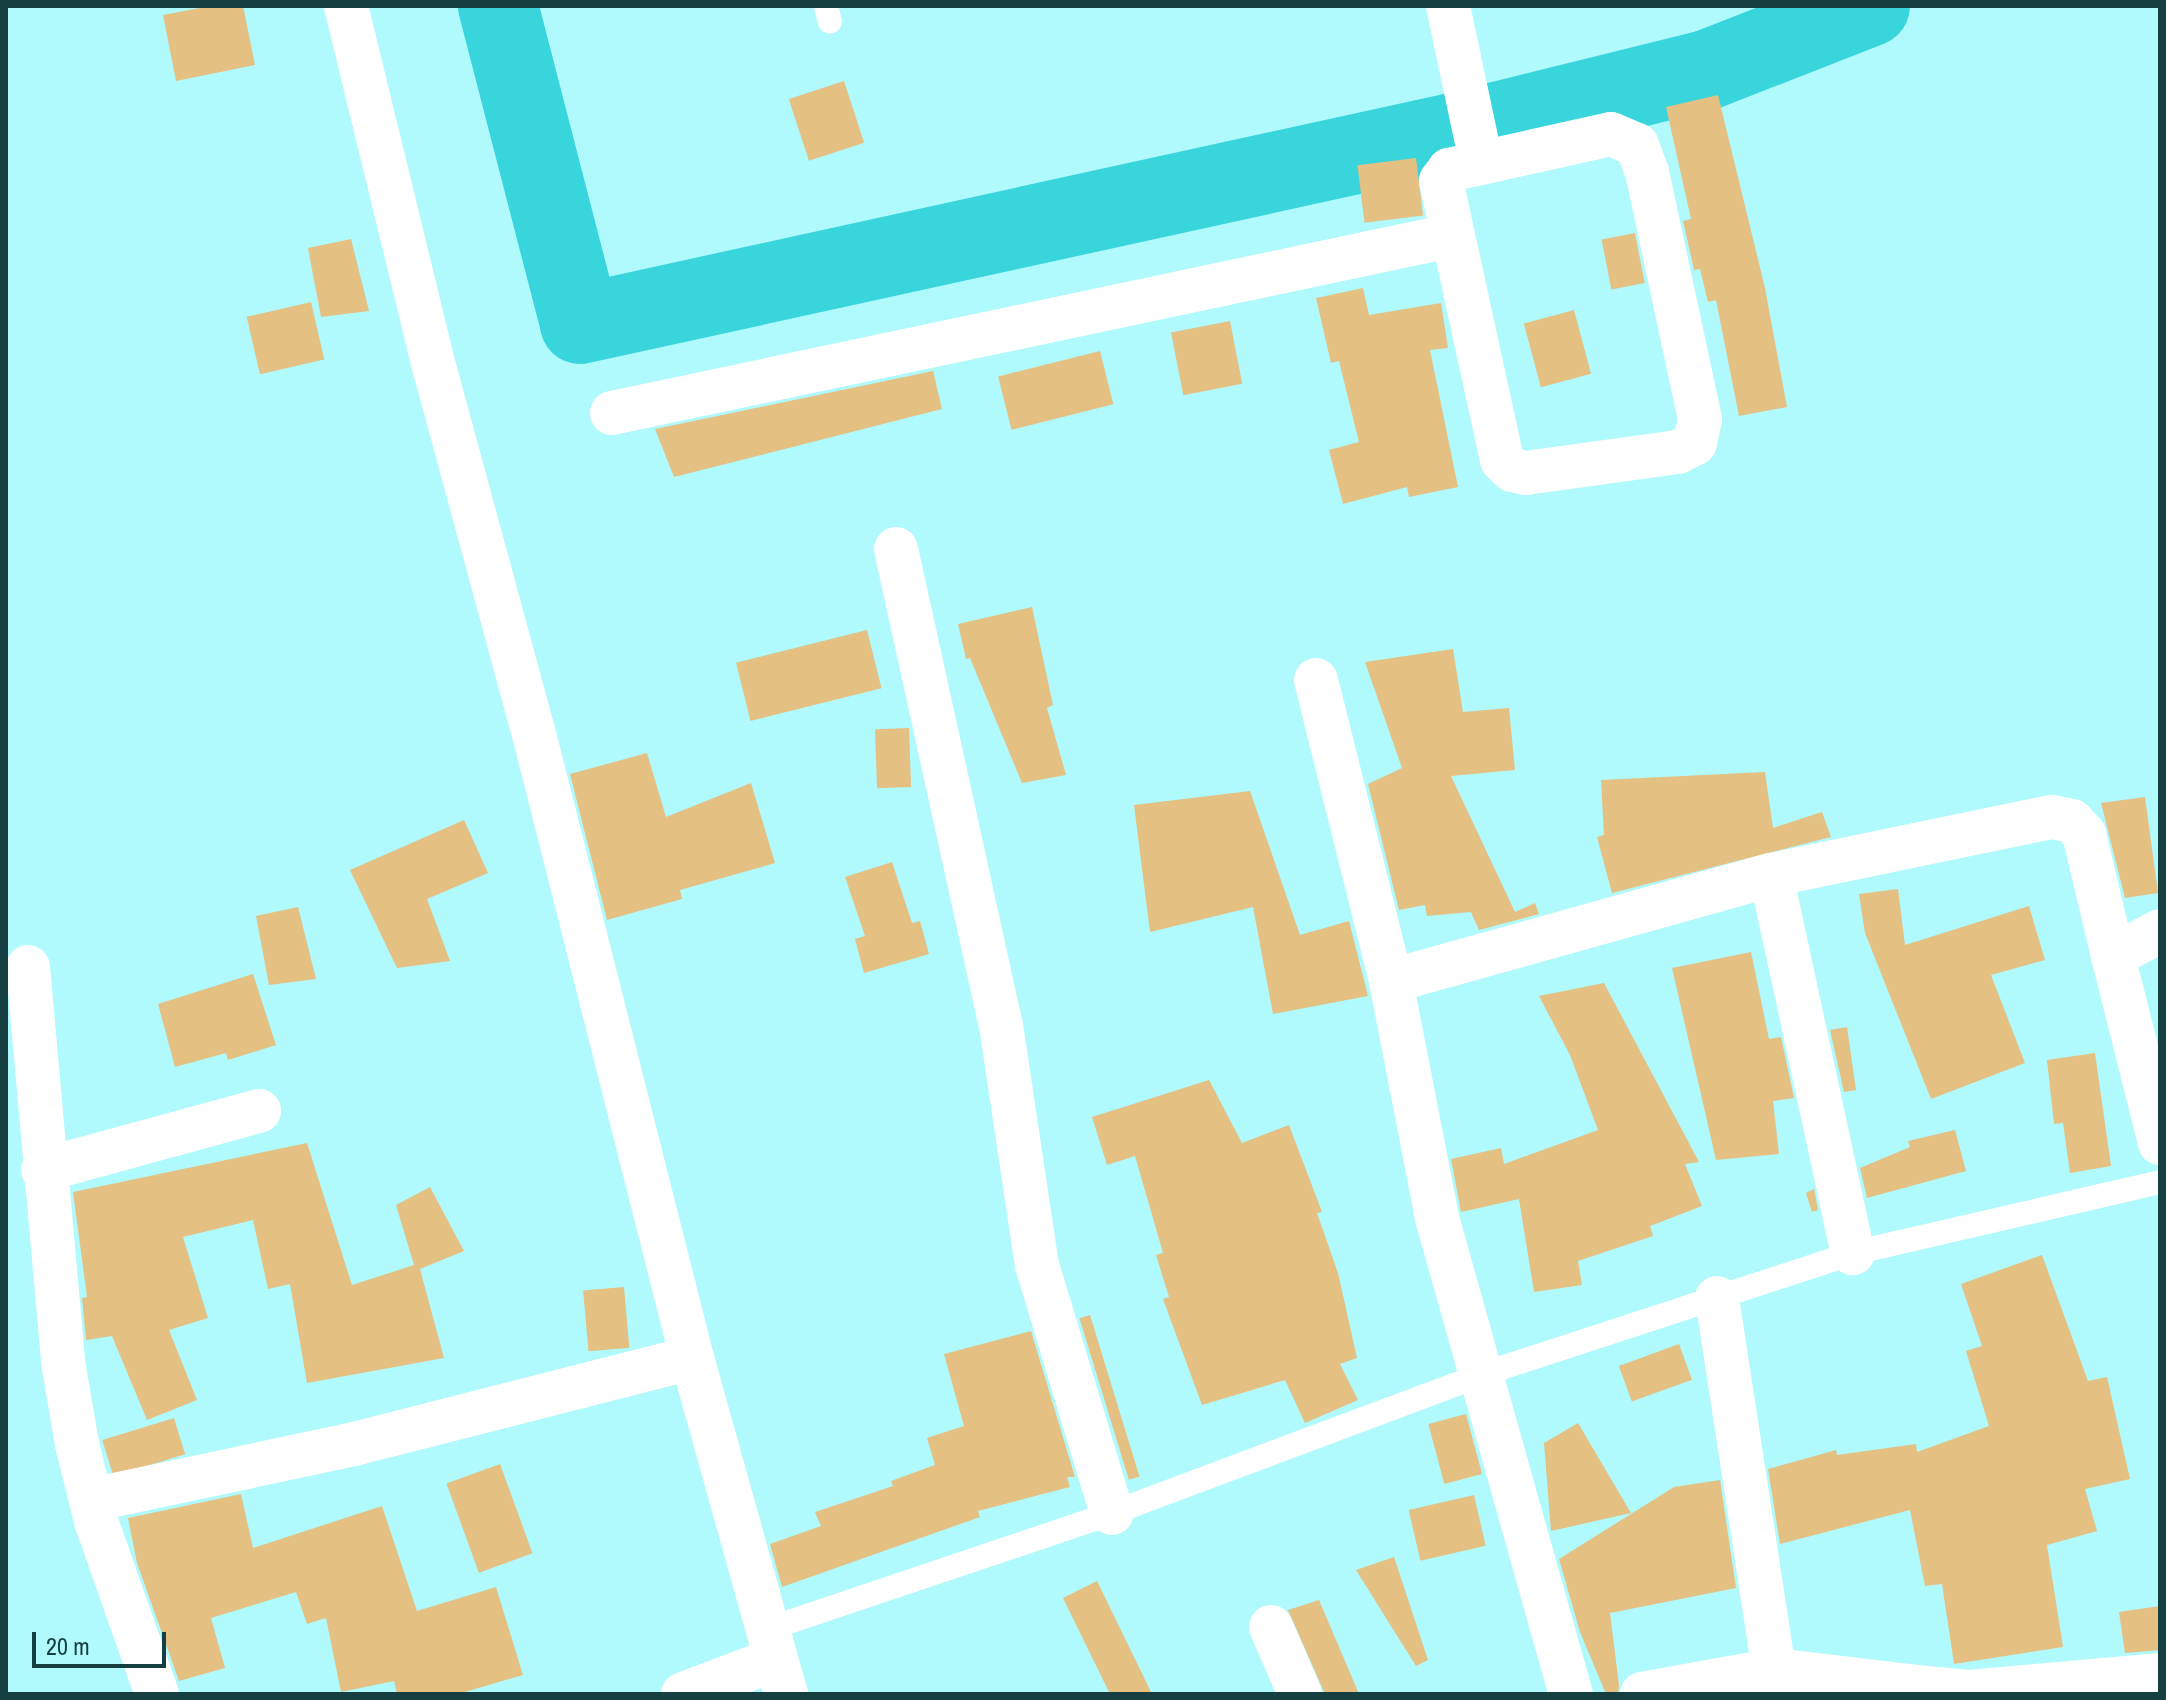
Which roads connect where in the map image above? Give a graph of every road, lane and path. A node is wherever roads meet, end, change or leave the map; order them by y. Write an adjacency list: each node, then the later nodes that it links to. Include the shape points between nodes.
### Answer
1 (346, 6): 19 (street, via 435,370 538,750)
2 (1448, 6): 3 (street)
3 (1476, 139): 4 (street, via 1441,181); 4 (street, via 1611,134 1637,145 1700,419 1695,443 1678,452 1525,473 1512,470 1502,460)
4 (1450, 236): 5 (street)
5 (612, 413)
6 (896, 549): 22 (street, via 1001,1025 1037,1265)
7 (1316, 680): 12 (street)
8 (1771, 875): 10 (street, via 2062,818 2084,834); 12 (street); 17 (street)
9 (2160, 931): 10 (street)
10 (2113, 956): 14 (street)
11 (28, 967): 15 (street)
12 (1391, 981): 20 (street, via 1437,1218)
13 (259, 1111): 15 (street)
14 (2160, 1143)
15 (43, 1170): 21 (street, via 63,1362)
16 (2160, 1182): 17 (lane)
17 (1853, 1253): 18 (lane)
18 (1717, 1298): 20 (lane); 25 (street)
19 (692, 1358): 21 (street, via 354,1444); 24 (street)
20 (1483, 1374): 22 (lane); 31 (street)
21 (91, 1500): 28 (street)
22 (1112, 1513): 24 (lane)
23 (1271, 1627): 30 (street)
24 (777, 1661): 29 (street)
25 (1774, 1670): 27 (street); 32 (street)
26 (2160, 1675): 27 (street, via 1969,1692)
27 (1916, 1690)
28 (157, 1694)
29 (683, 1694)
30 (1300, 1694)
31 (1571, 1694)
32 (1642, 1694)

